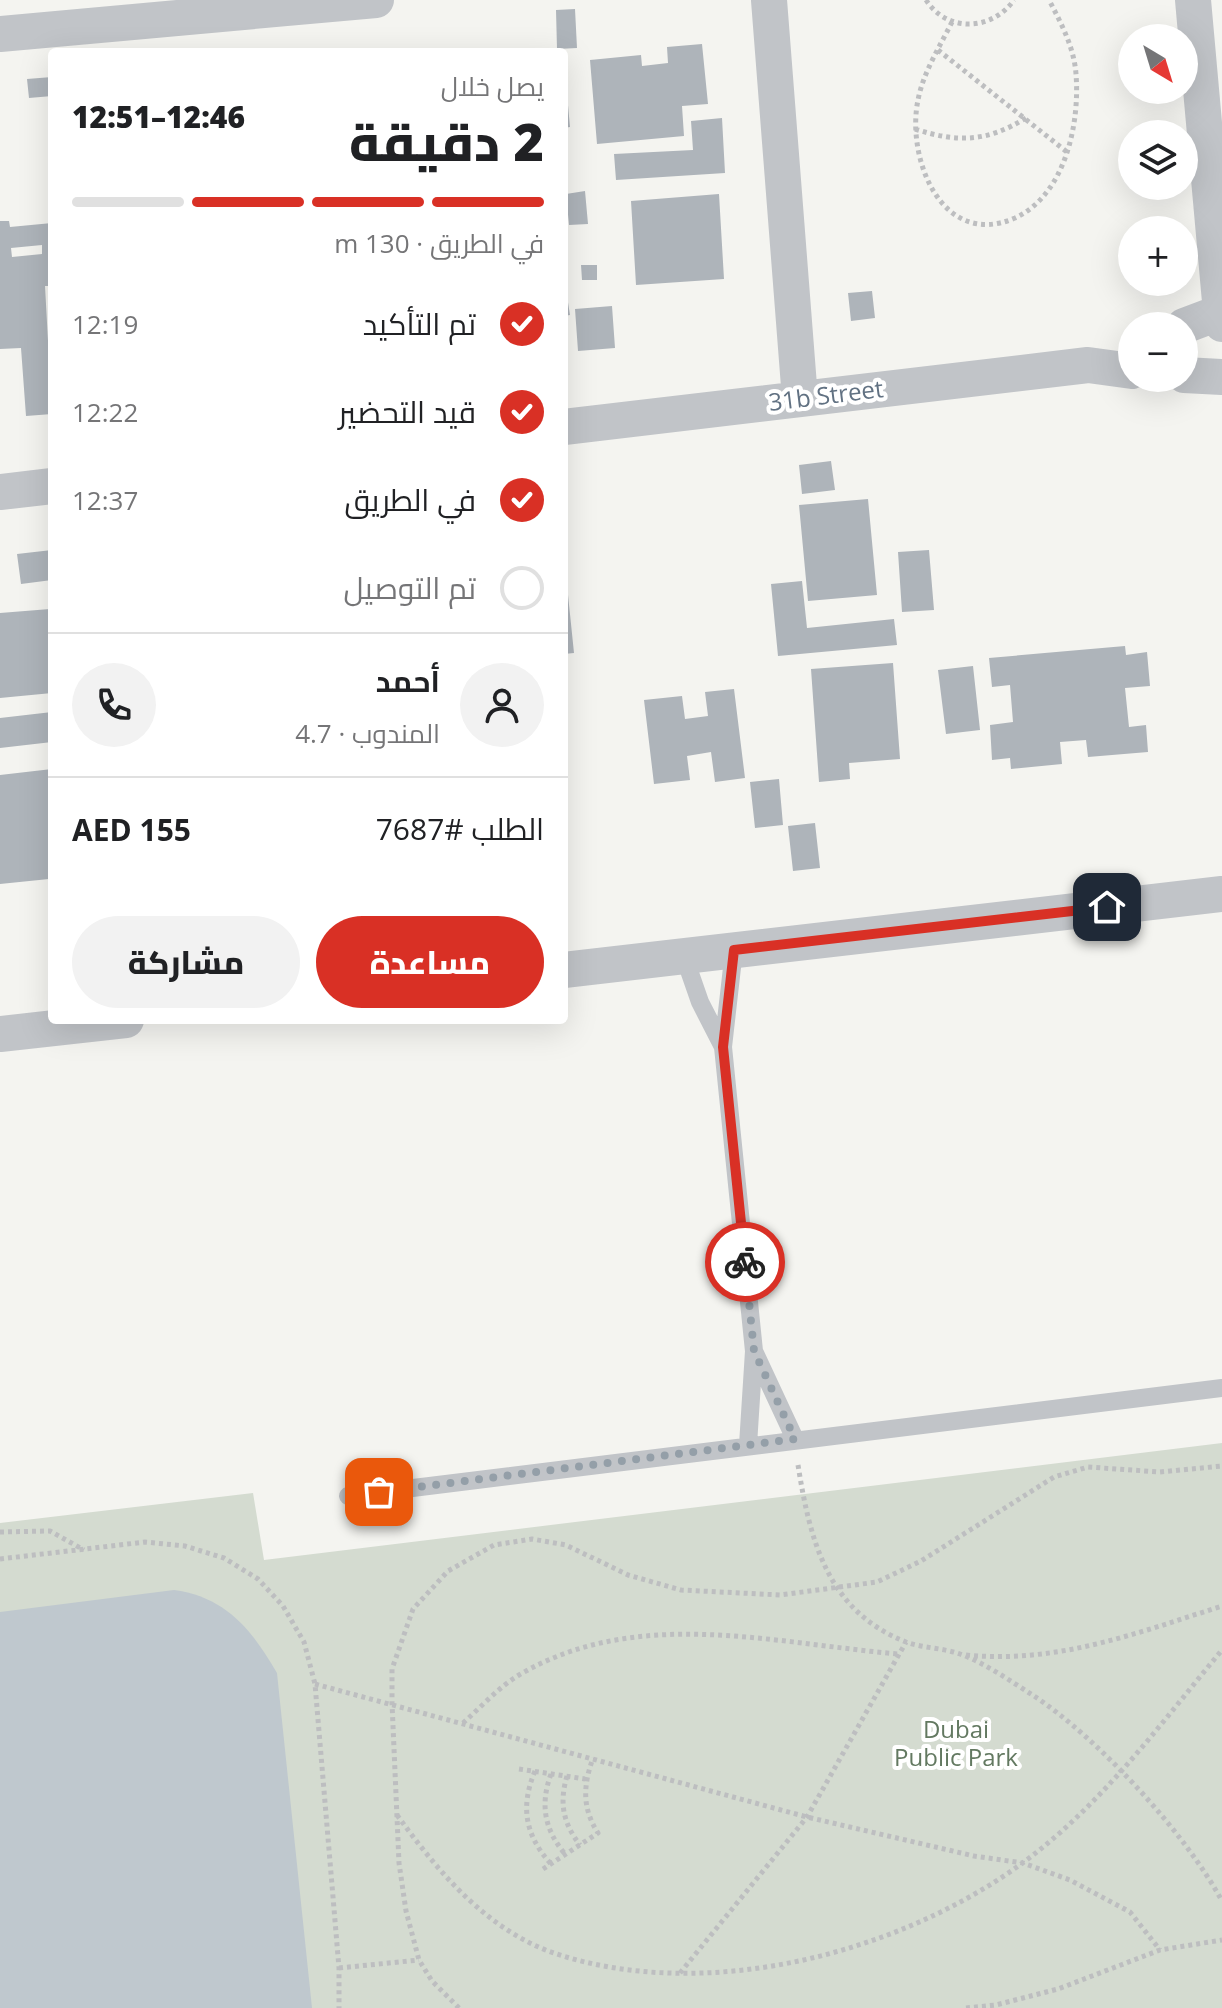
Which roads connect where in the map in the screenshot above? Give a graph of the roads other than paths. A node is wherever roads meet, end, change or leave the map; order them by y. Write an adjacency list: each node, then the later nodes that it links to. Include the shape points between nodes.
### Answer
1 (376, 0): 4 (street)
2 (769, 0): 12 (street)
3 (1193, 0): 5 (street)
4 (0, 34)
5 (1221, 318): 6 (street)
6 (1198, 323)
7 (1118, 352): 8 (street, 31b Street)
8 (1088, 365): 9 (street, 31b Street); 12 (street, 31b Street)
9 (1118, 369)
10 (1198, 376): 11 (street)
11 (1222, 377)
12 (800, 399): 13 (street, 31b Street)
13 (568, 427)
14 (48, 486): 15 (street)
15 (0, 492)
16 (1222, 894): 17 (street)
17 (734, 950): 18 (street); 22 (lane)
18 (684, 956): 19 (street); 22 (lane)
19 (568, 970)
20 (90, 1024): 21 (street)
21 (0, 1034)
22 (723, 1047): 23 (lane)
23 (754, 1351): 25 (lane); 26 (lane)
24 (1222, 1388): 25 (lane)
25 (795, 1439): 26 (lane)
26 (748, 1445): 27 (lane)
27 (348, 1496)

